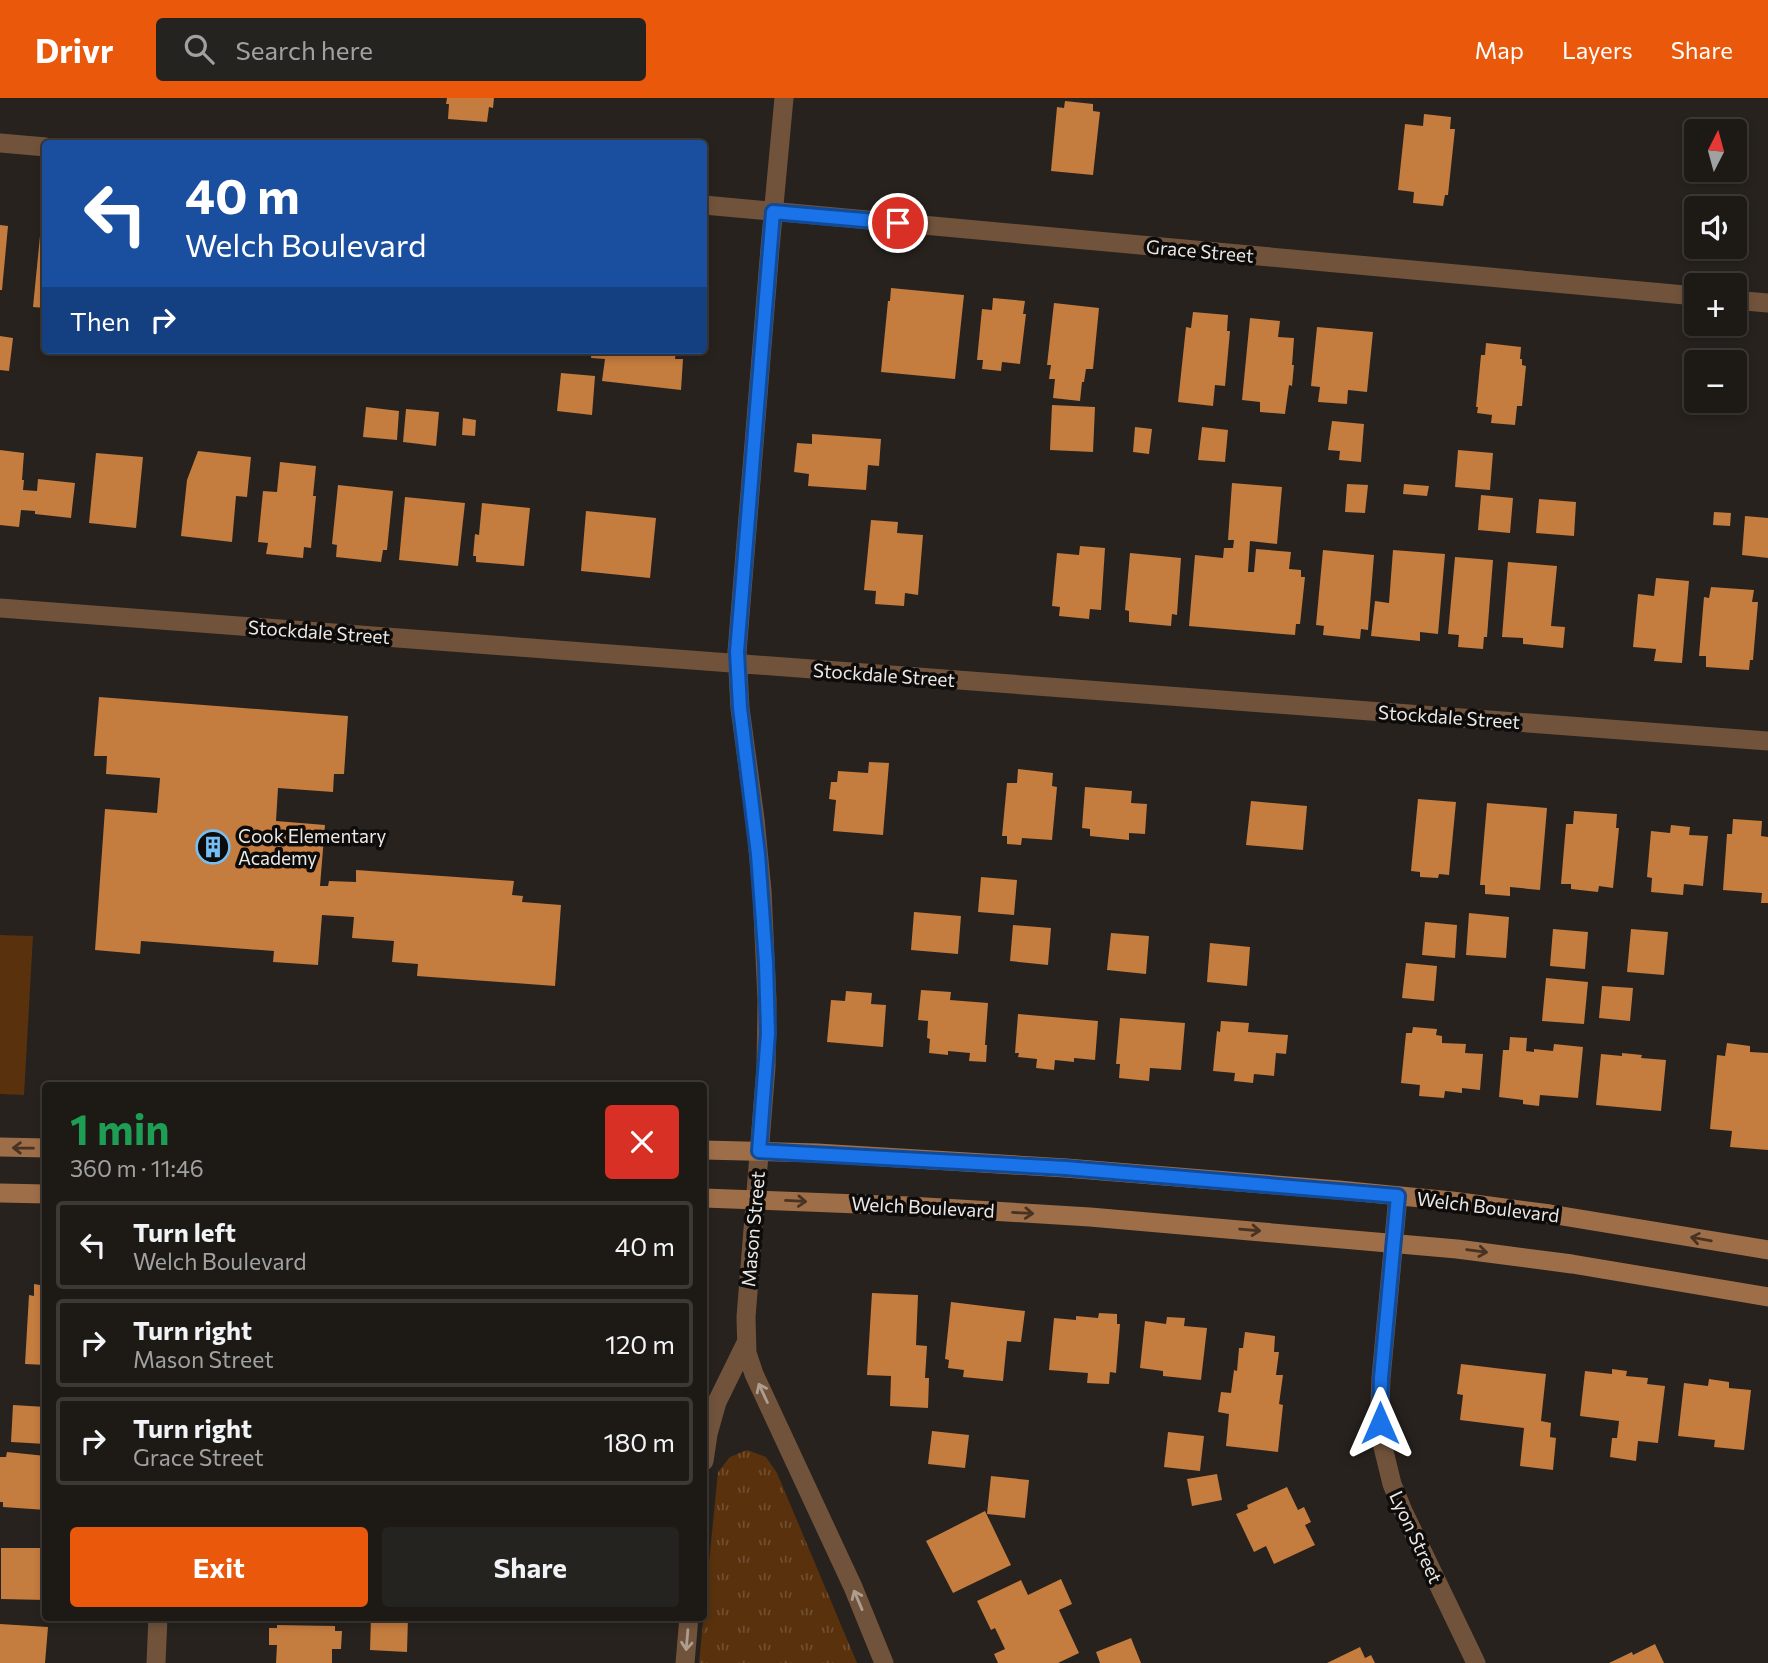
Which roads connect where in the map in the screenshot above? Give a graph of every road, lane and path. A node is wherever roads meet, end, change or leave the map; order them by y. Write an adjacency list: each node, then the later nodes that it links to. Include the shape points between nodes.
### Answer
1 (784, 98): 5 (street, Mason Street)
2 (0, 143): 3 (street)
3 (42, 147)
4 (707, 205): 5 (street, Grace Street)
5 (773, 212): 6 (street, Grace Street); 10 (street, Mason Street)
6 (1684, 295)
7 (1747, 301): 8 (street)
8 (1768, 303)
9 (0, 608): 10 (street, Stockdale Street)
10 (738, 663): 11 (street, Stockdale Street); 15 (street, Mason Street, via 764,928 768,1033)
11 (1768, 741)
12 (0, 1147): 13 (main road, one-way to 12)
13 (42, 1148)
14 (707, 1150): 15 (main road, Welch Boulevard)
15 (759, 1151): 18 (main road, Welch Boulevard, via 1066,1168); 20 (street, Mason Street)
16 (0, 1193): 17 (main road)
17 (42, 1194)
18 (1398, 1196): 21 (street, Lyon Street); 22 (main road, Welch Boulevard, one-way to 18, via 1550,1214)
19 (707, 1198): 20 (main road, Welch Boulevard)
20 (756, 1199): 21 (main road, Welch Boulevard, one-way to 21, via 1090,1217); 24 (street, Mason Street)
21 (1394, 1243): 23 (main road, Welch Boulevard, one-way to 23, via 1572,1264); 31 (street, Lyon Street, via 1380,1403 1382,1443 1403,1511)
22 (1768, 1250)
23 (1768, 1297)
24 (746, 1343): 25 (street, via 717,1402); 30 (street, Mason Street, one-way to 24, via 754,1374)
25 (707, 1441)
26 (158, 1621): 28 (street)
27 (689, 1621): 29 (street, one-way to 29)
28 (156, 1663)
29 (685, 1663)
30 (884, 1663)
31 (1476, 1663)

